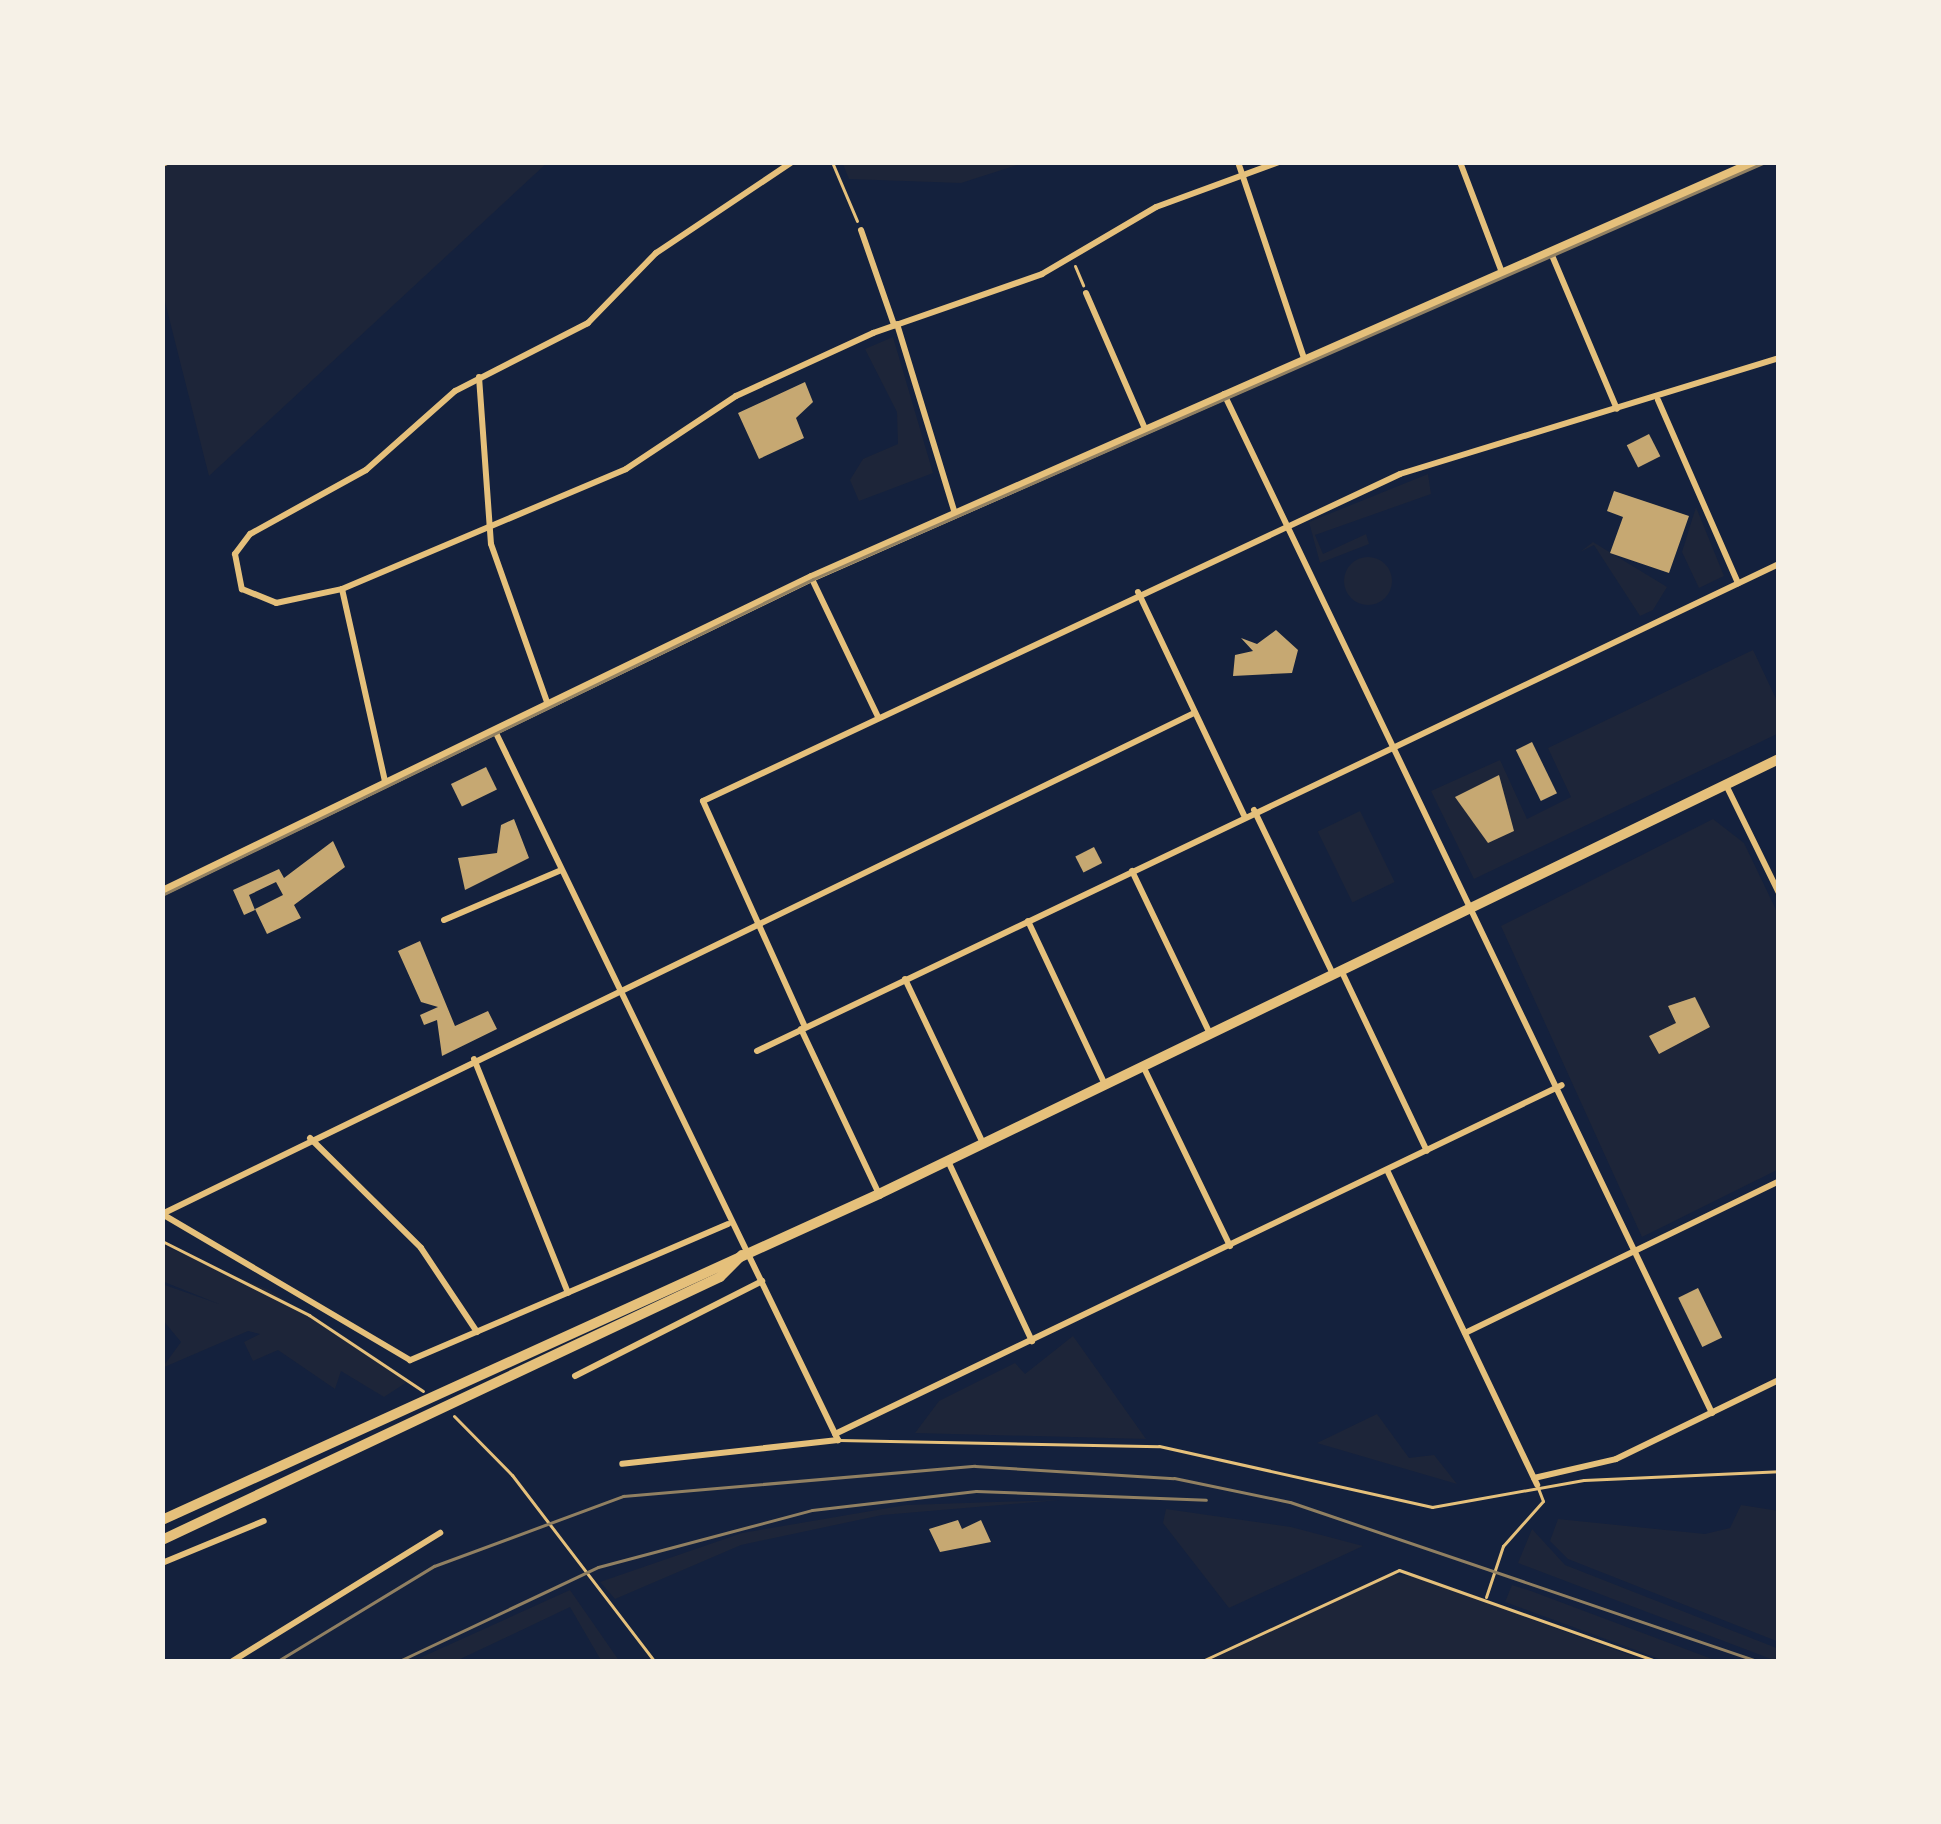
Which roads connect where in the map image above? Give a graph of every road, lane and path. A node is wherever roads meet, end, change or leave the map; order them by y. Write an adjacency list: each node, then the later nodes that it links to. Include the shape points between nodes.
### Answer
1 (792, 162): 16 (street, via 656,253 588,323)
2 (832, 162): 8 (path)
3 (1238, 162): 7 (street)
4 (1279, 162): 7 (street)
5 (1460, 162): 11 (street)
6 (1753, 162): 9 (main road)
7 (1242, 176): 13 (street, via 1156,207 1042,274); 14 (street)
8 (861, 230): 13 (street)
9 (1549, 250): 11 (main road); 19 (street)
10 (1076, 269): 12 (path)
11 (1501, 270): 14 (main road)
12 (1086, 293): 20 (street)
13 (896, 325): 21 (street); 23 (street, via 736,396 626,469)
14 (1304, 358): 17 (main road)
15 (1779, 358): 18 (street)
16 (479, 377): 23 (street); 27 (street, via 366,470 250,534 235,554 242,589 263,603)
17 (1224, 394): 20 (main road); 22 (street)
18 (1657, 398): 19 (street); 26 (street)
19 (1617, 409): 22 (street, via 1400,474)
20 (1145, 428): 21 (main road)
21 (955, 514): 25 (main road)
22 (1286, 525): 28 (street); 33 (street)
23 (489, 528): 27 (street); 29 (street)
24 (1779, 564): 26 (street)
25 (811, 577): 29 (main road); 31 (street)
26 (1738, 583): 33 (street)
27 (342, 589): 35 (street)
28 (1138, 592): 30 (street); 31 (street)
29 (547, 702): 32 (main road)
30 (1195, 713): 38 (street); 46 (street)
31 (878, 717): 46 (street, via 700,805)
32 (494, 728): 35 (main road); 39 (street)
33 (1393, 746): 37 (street); 43 (street)
34 (1779, 759): 36 (main road)
35 (385, 781): 41 (main road)
36 (1726, 785): 42 (street); 43 (main road)
37 (1254, 810): 38 (street); 47 (street)
38 (1244, 815): 40 (street)
39 (561, 870): 44 (street); 49 (street)
40 (1132, 872): 45 (street); 51 (street)
41 (162, 891)
42 (1779, 892)
43 (1474, 905): 47 (main road); 56 (street)
44 (444, 920)
45 (1028, 921): 48 (street); 55 (street)
46 (756, 924): 49 (street); 50 (street)
47 (1337, 972): 51 (main road); 59 (street)
48 (905, 979): 50 (street); 58 (street)
49 (617, 992): 53 (street); 65 (street)
50 (803, 1028): 52 (street); 63 (street)
51 (1210, 1034): 54 (main road)
52 (757, 1051)
53 (474, 1059): 57 (street); 71 (street)
54 (1143, 1066): 55 (main road); 67 (street)
55 (1105, 1085): 58 (main road)
56 (1562, 1085): 59 (street); 68 (street)
57 (310, 1138): 64 (street); 72 (street, via 421,1248)
58 (983, 1143): 60 (main road)
59 (1426, 1151): 61 (street)
60 (948, 1161): 63 (main road); 74 (street)
61 (1388, 1170): 67 (street); 73 (street)
62 (1779, 1181): 68 (street)
63 (879, 1194): 69 (main road)
64 (163, 1210): 72 (street, via 171,1225 298,1285 410,1360)
65 (728, 1224): 69 (street); 71 (street)
66 (162, 1241): 77 (path, via 257,1286)
67 (1230, 1246): 74 (street)
68 (1636, 1250): 73 (street); 78 (street)
69 (742, 1255): 70 (street); 84 (main road); 87 (main road, via 719,1276)
70 (762, 1281): 75 (street); 80 (street)
71 (568, 1293): 72 (street)
72 (477, 1332)
73 (1465, 1333): 83 (street)
74 (1032, 1340): 80 (street)
75 (575, 1376)
76 (1779, 1380): 78 (street)
77 (417, 1386)
78 (1712, 1413): 83 (street, via 1616,1459)
79 (454, 1417): 91 (path)
80 (836, 1437): 81 (street); 83 (lane, via 1159,1446 1409,1506)
81 (622, 1464)
82 (1779, 1471): 83 (lane)
83 (1537, 1484): 89 (lane, via 1543,1501 1498,1556)
84 (162, 1520)
85 (264, 1521): 88 (street)
86 (440, 1533): 90 (street)
87 (162, 1540)
88 (162, 1563)
89 (1486, 1598): 92 (lane, via 1384,1572); 93 (lane)
90 (231, 1662)
91 (655, 1662)
92 (1200, 1662)
93 (1659, 1662)

